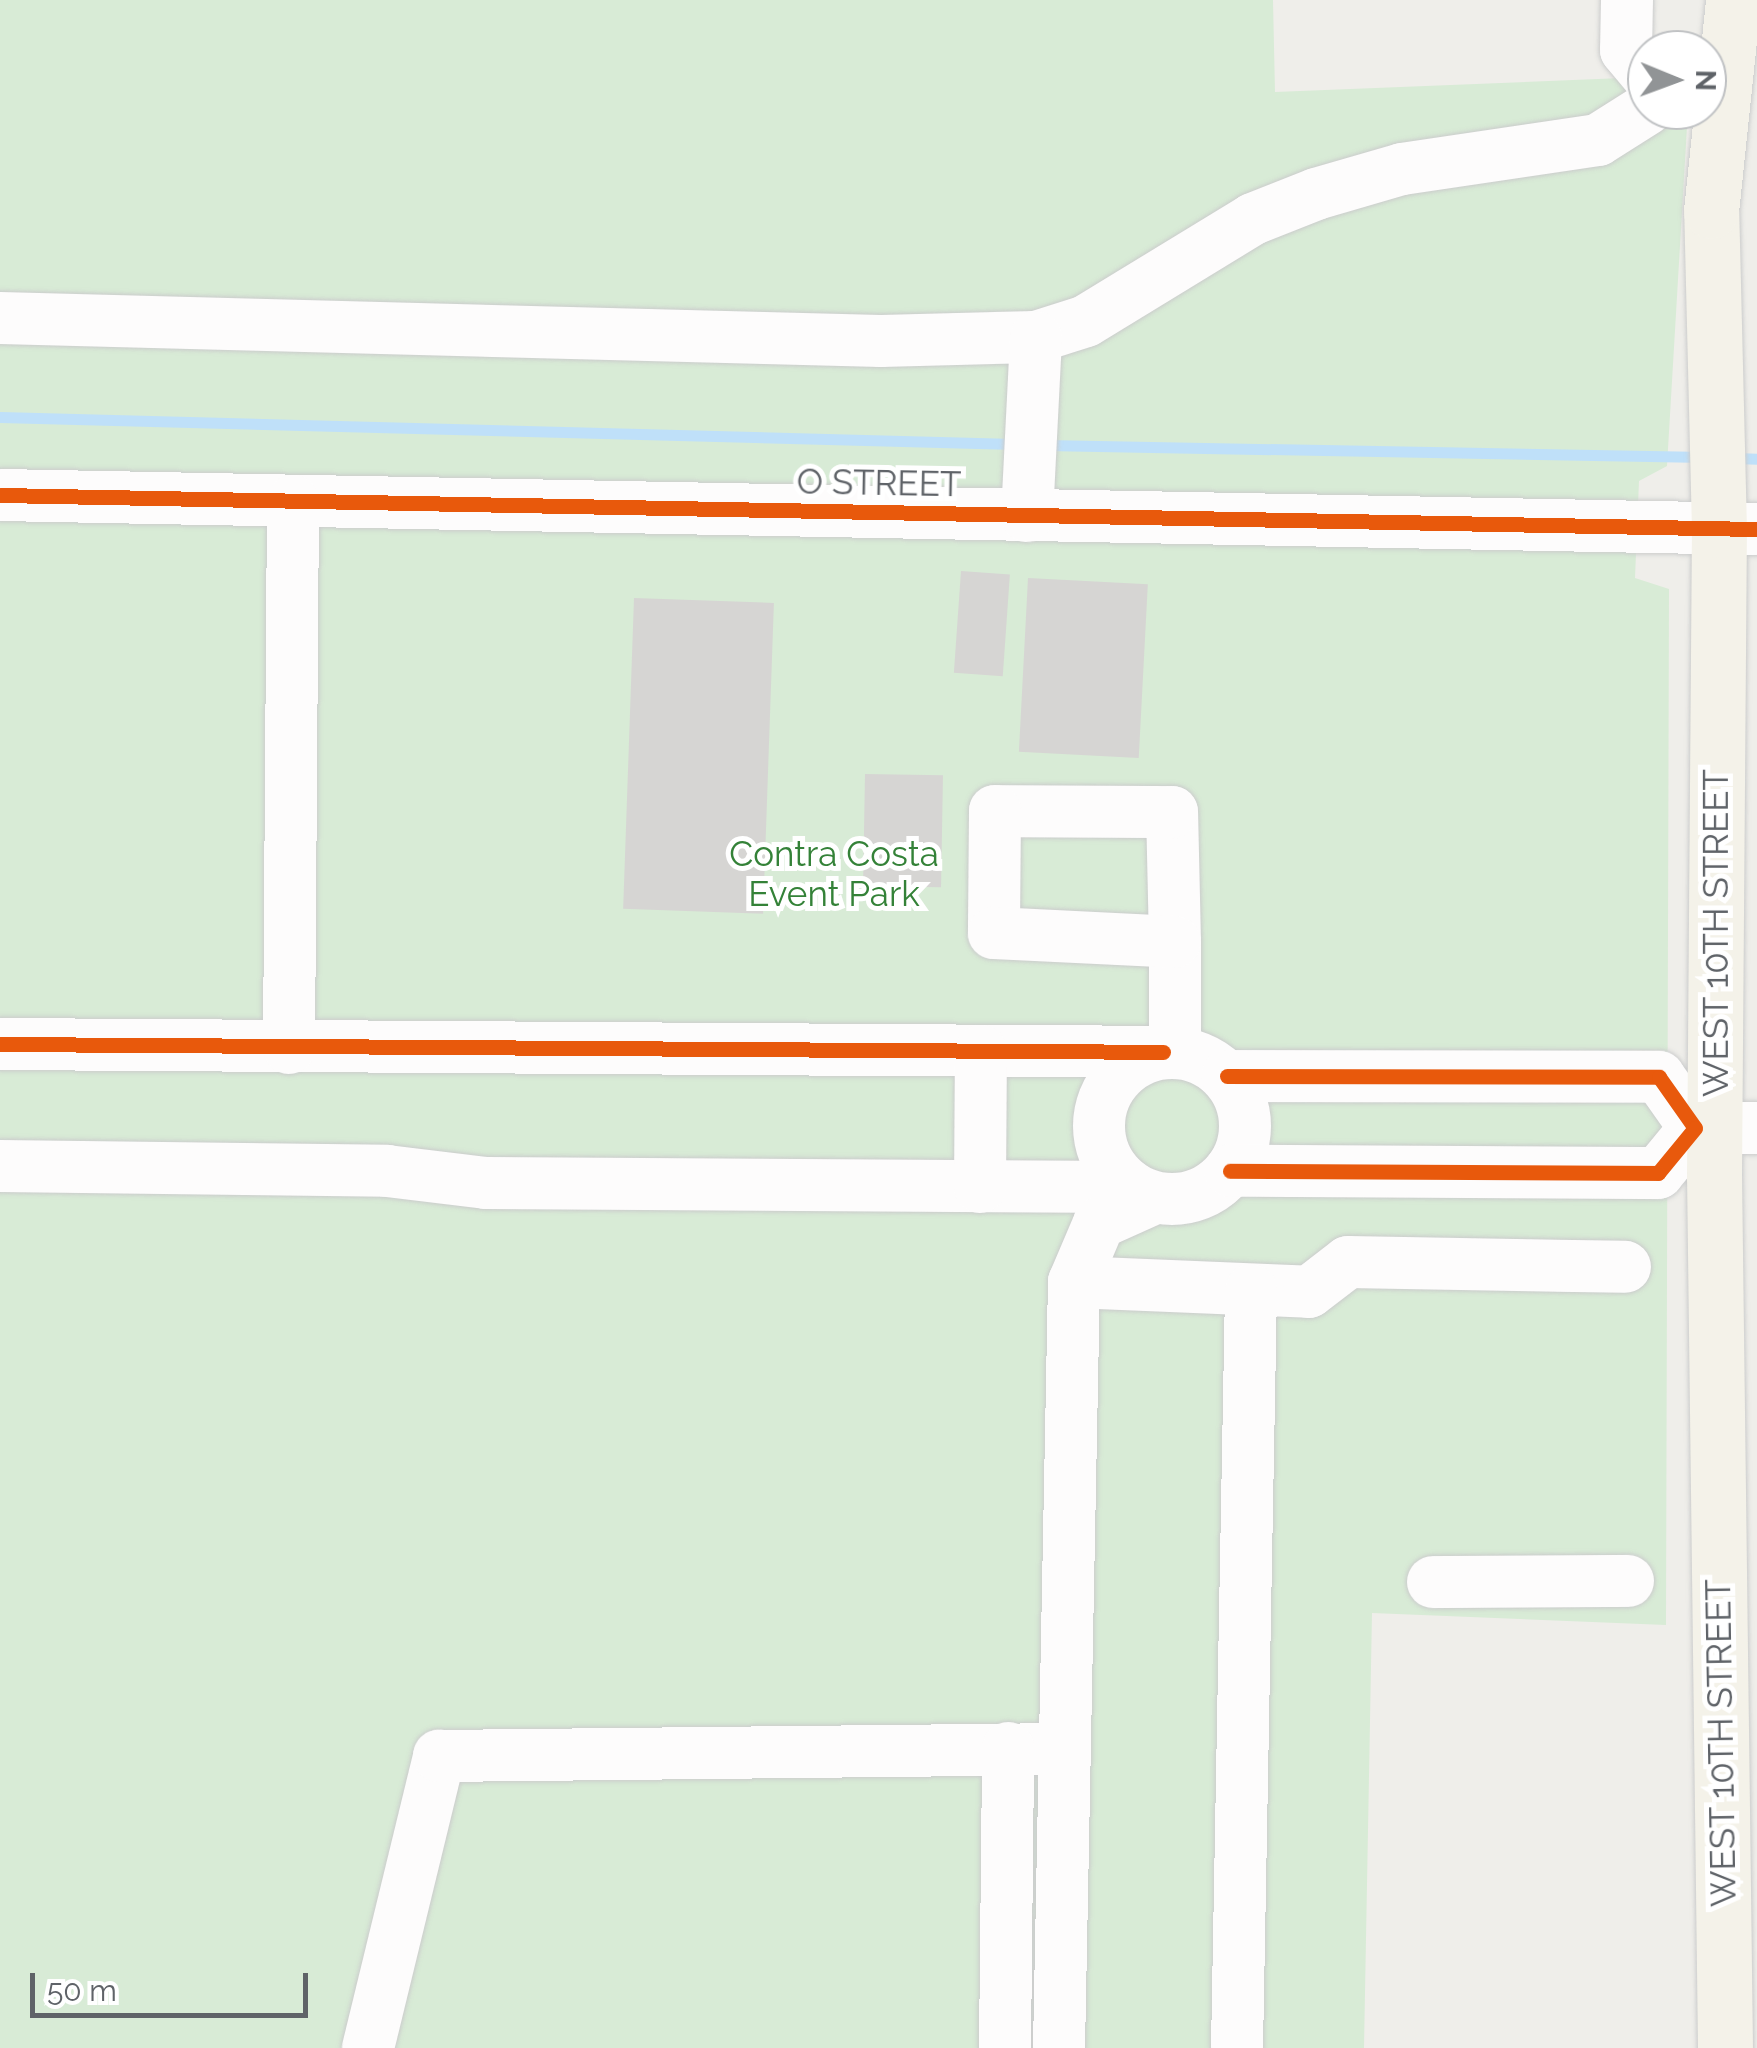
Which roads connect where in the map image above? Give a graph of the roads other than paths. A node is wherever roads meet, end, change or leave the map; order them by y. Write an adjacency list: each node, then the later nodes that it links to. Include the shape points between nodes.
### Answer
1 (1627, 0): 4 (street)
2 (1733, 0): 3 (main road, WEST 10TH STREET)
3 (1726, 30)
4 (1627, 51)
5 (1627, 122): 8 (street, via 1598,140 1402,169 1316,194 1253,219 1086,321)
6 (1708, 130): 12 (main road, WEST 10TH STREET)
7 (0, 318): 8 (street, via 881,340)
8 (1036, 337): 9 (street)
9 (1028, 492): 11 (street, O STREET); 12 (street, O STREET)
10 (0, 495): 11 (street, O STREET)
11 (293, 501): 15 (street)
12 (1738, 530): 19 (main road, WEST 10TH STREET)
13 (1175, 942): 17 (street)
14 (0, 1044): 15 (street)
15 (289, 1048): 16 (street)
16 (982, 1051): 17 (street); 22 (street)
17 (1169, 1052): 18 (street); 23 (street, via 1118,1075 1098,1122 1100,1147)
18 (1227, 1076): 19 (street, via 1659,1076); 21 (street, via 1245,1117)
19 (1722, 1128): 21 (street, via 1658,1173); 35 (main road, WEST 10TH STREET)
20 (0, 1166): 22 (street, via 387,1170 486,1183)
21 (1230, 1170): 23 (street, via 1204,1192)
22 (980, 1187): 23 (street)
23 (1143, 1193): 25 (street, via 1098,1223)
24 (1625, 1267): 26 (street, via 1348,1262 1309,1292)
25 (1074, 1282): 26 (street); 30 (street)
26 (1251, 1290): 34 (street)
27 (1433, 1582): 28 (street)
28 (1628, 1582)
29 (1008, 1748): 30 (street); 31 (street, via 439,1756); 32 (street)
30 (1064, 1749): 33 (street)
31 (368, 2048)
32 (1005, 2048)
33 (1059, 2048)
34 (1237, 2048)
35 (1725, 2048)

